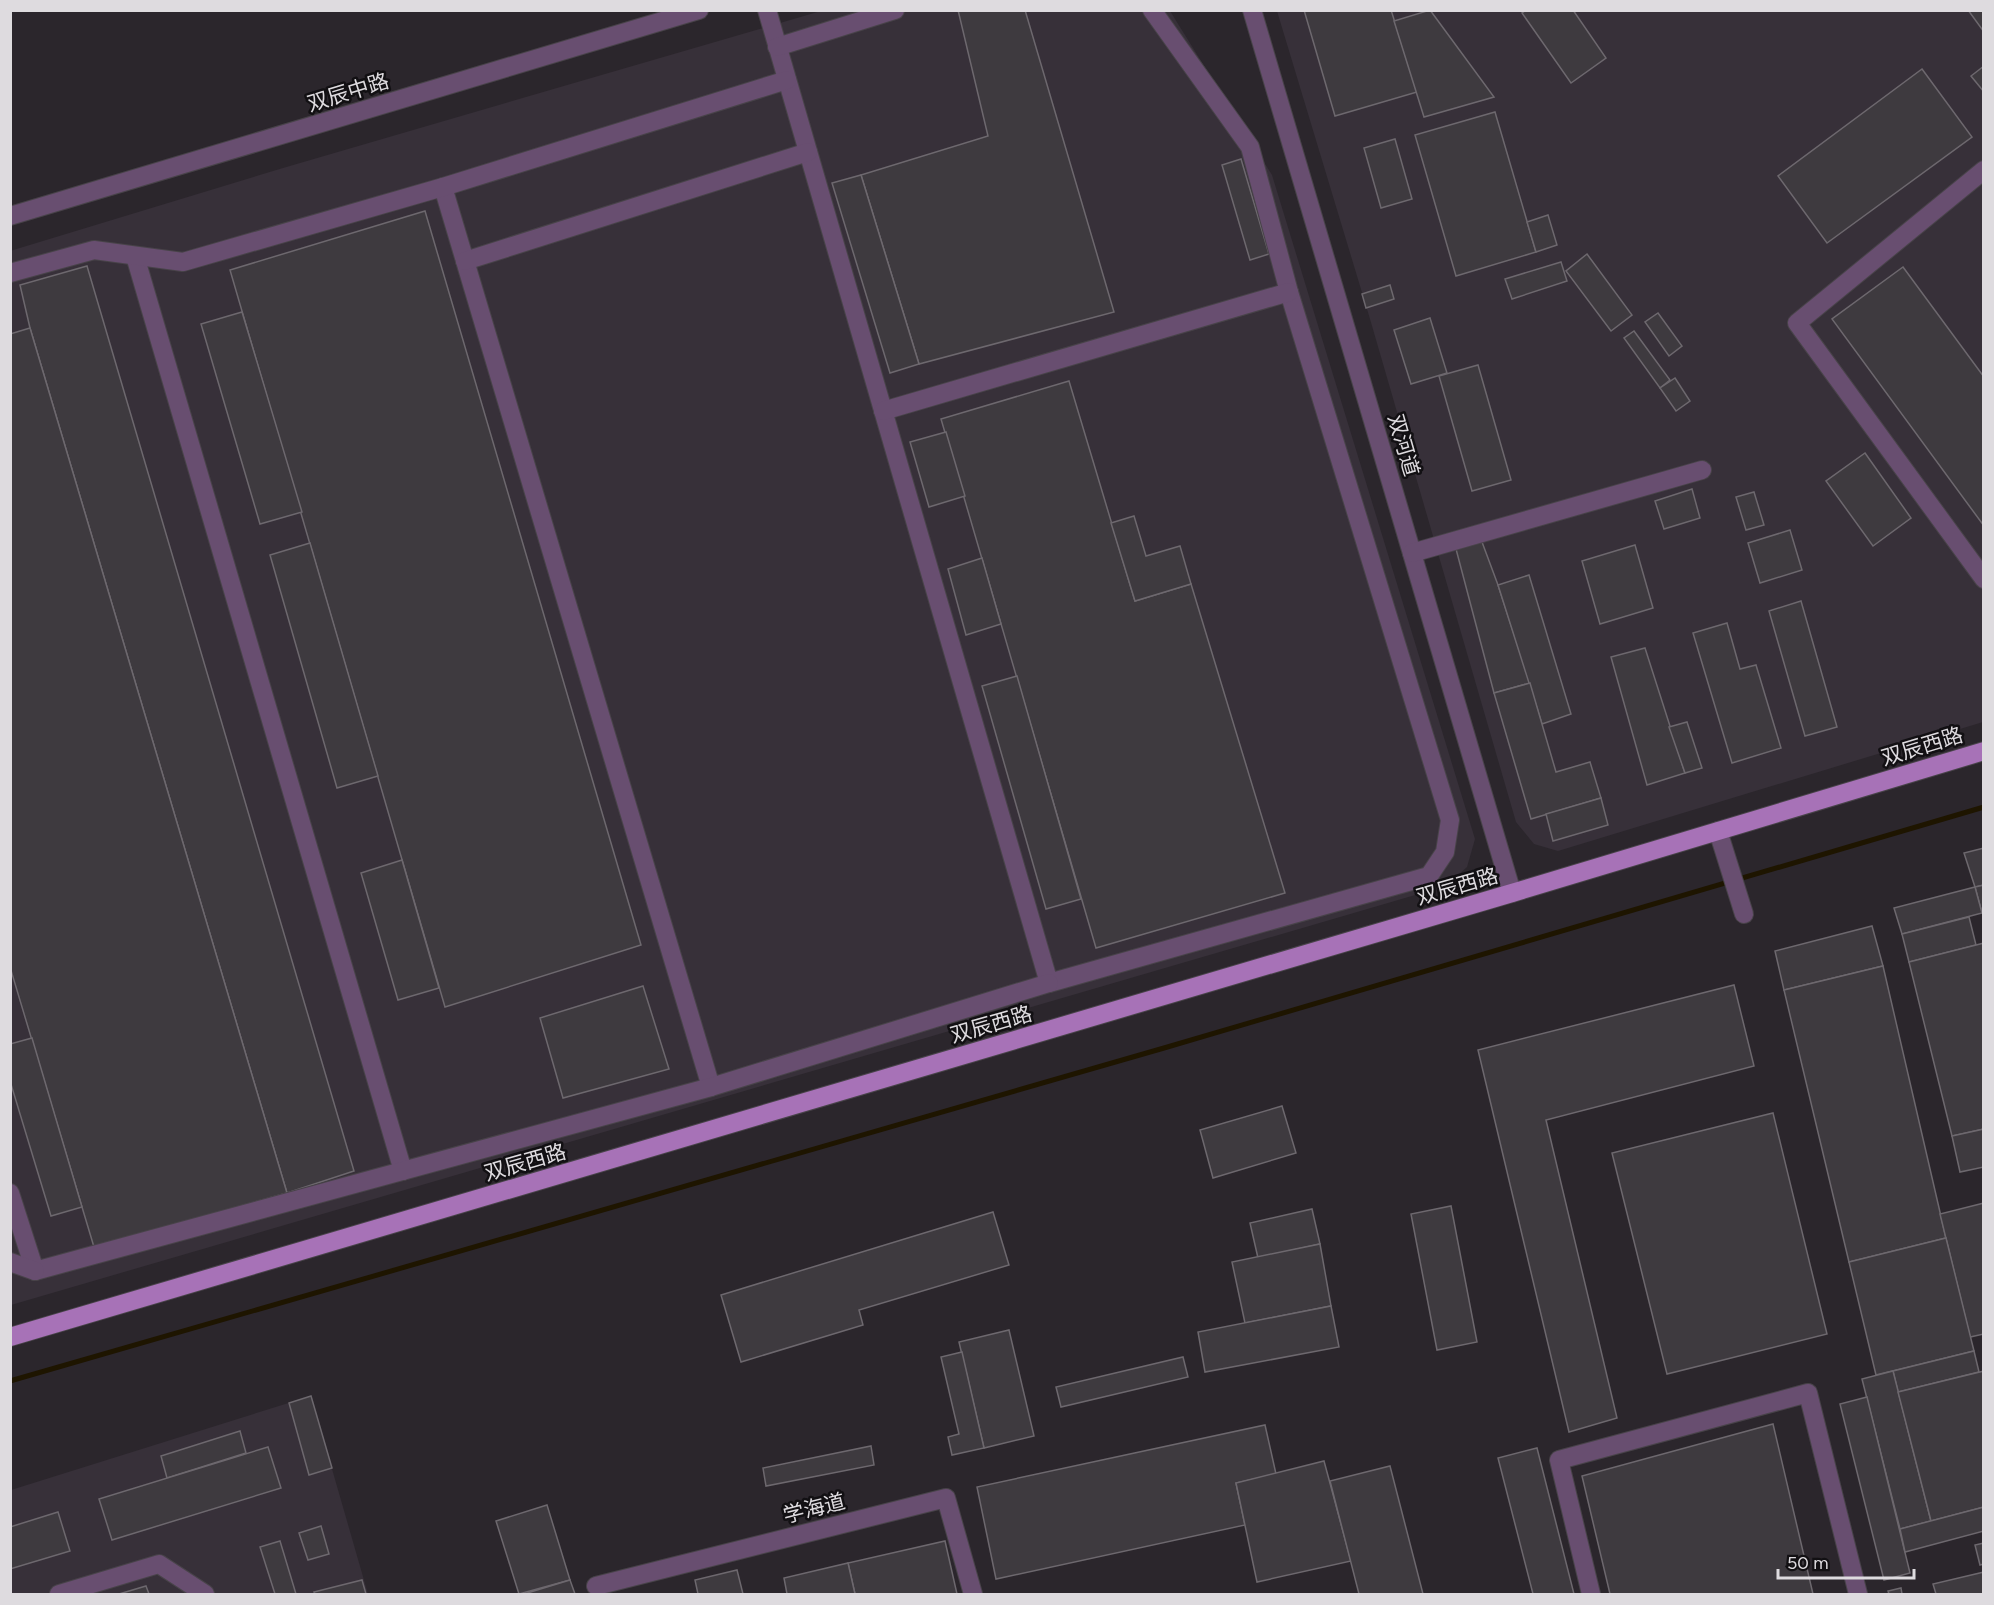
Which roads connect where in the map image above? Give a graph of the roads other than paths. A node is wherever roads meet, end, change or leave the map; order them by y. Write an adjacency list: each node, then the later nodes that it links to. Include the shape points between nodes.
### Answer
1 (699, 10): 11 (street, 双辰中路)
2 (767, 10): 6 (street)
3 (895, 10): 6 (street)
4 (1152, 10): 15 (street, via 1250,147)
5 (1252, 10): 18 (street, 双河道)
6 (777, 47): 7 (street)
7 (787, 80): 8 (street); 10 (street)
8 (808, 152): 13 (street); 16 (street)
9 (1983, 170): 19 (street, via 1797,323)
10 (443, 187): 12 (street, via 183,262); 13 (street)
11 (10, 216)
12 (135, 256): 14 (street, via 94,250); 26 (street)
13 (465, 261): 25 (street)
14 (10, 273)
15 (1289, 292): 16 (street); 24 (street, via 1450,820 1445,852 1429,876)
16 (883, 411): 24 (street)
17 (1702, 470): 18 (street)
18 (1412, 553): 22 (street, 双河道)
19 (1983, 579)
20 (1983, 751): 21 (main road, 双辰西路)
21 (1718, 831): 22 (main road, 双辰西路); 23 (street)
22 (1512, 893): 30 (main road, 双辰西路)
23 (1744, 914)
24 (1049, 983): 25 (street)
25 (711, 1087): 26 (street)
26 (403, 1171): 29 (street)
27 (10, 1192): 29 (street)
28 (10, 1262): 29 (street)
29 (34, 1271)
30 (10, 1337)
31 (596, 1586): 34 (street, 学海道, via 946,1498)
32 (59, 1594): 33 (street, via 159,1564)
33 (205, 1594)
34 (973, 1594)
35 (1591, 1594): 36 (street, via 1559,1460 1808,1393)
36 (1858, 1594)

